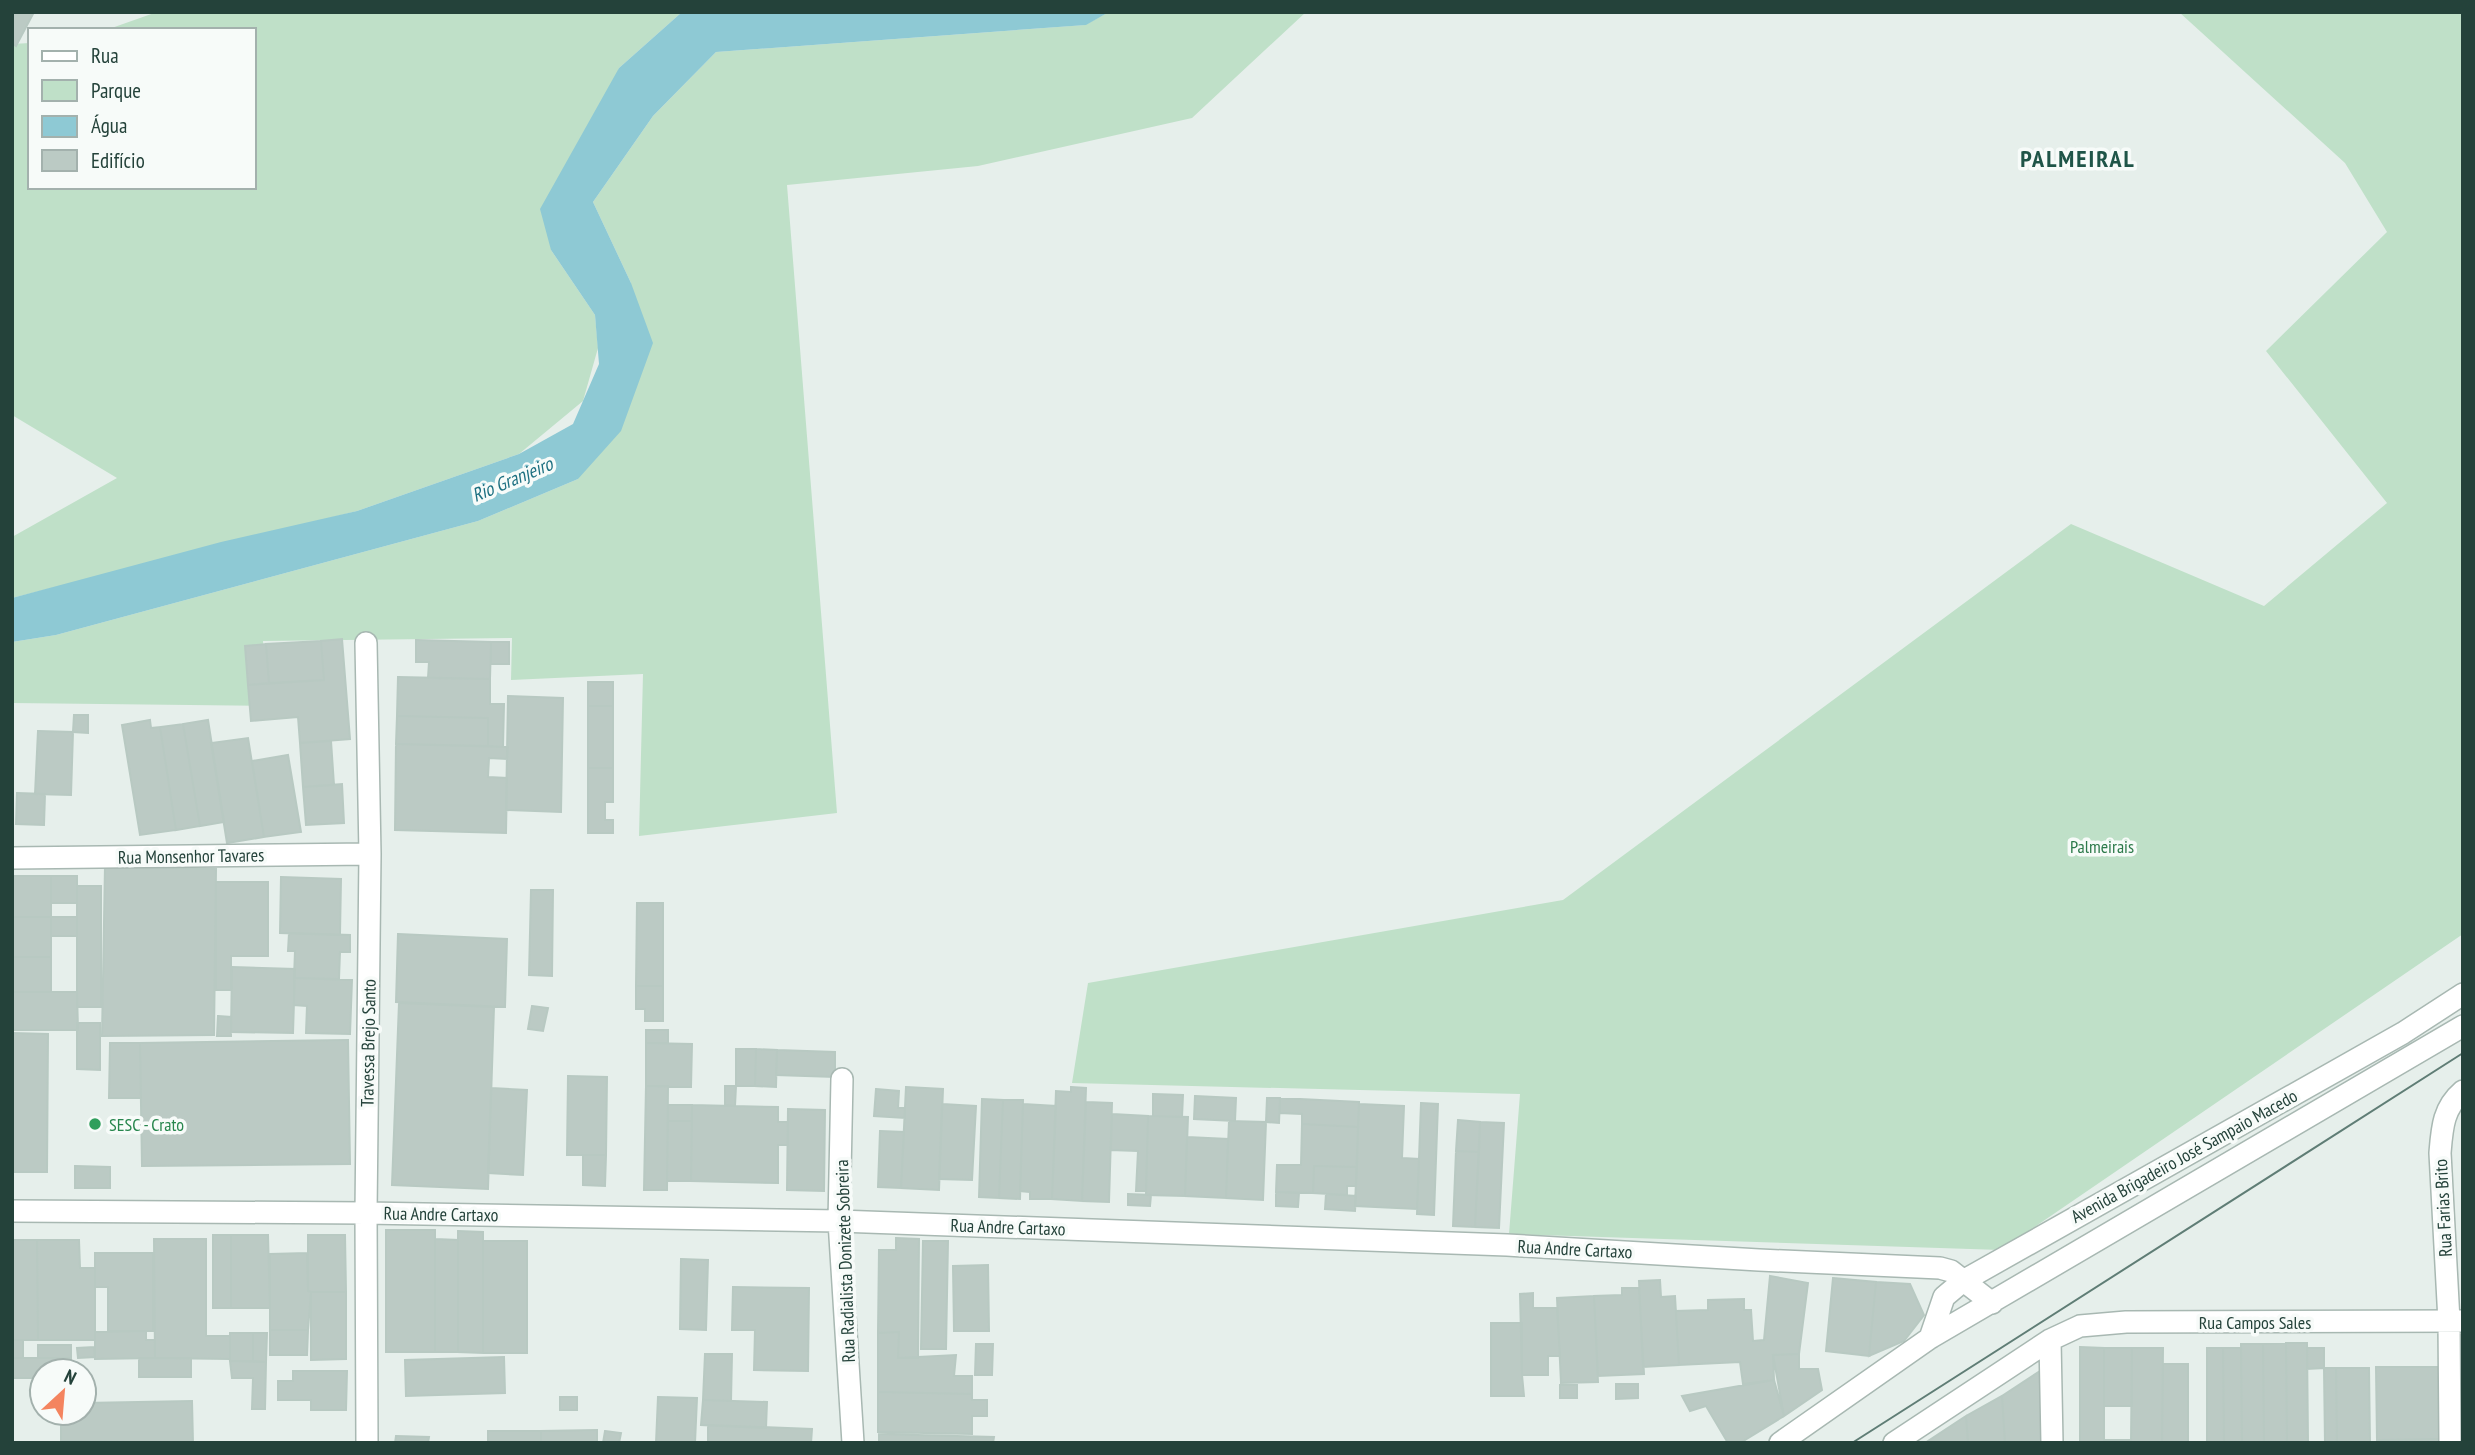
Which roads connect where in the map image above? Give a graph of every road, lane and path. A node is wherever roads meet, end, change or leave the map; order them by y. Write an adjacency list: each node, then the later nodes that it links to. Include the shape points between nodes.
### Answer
1 (366, 643): 2 (street, Travessa Brejo Santo)
2 (370, 854): 3 (street, Rua Monsenhor Tavares); 9 (street, Travessa Brejo Santo)
3 (12, 858)
4 (2463, 994): 11 (street, Avenida Brigadeiro José Sampaio Macedo, via 2403,1033)
5 (2463, 1026): 12 (street, Avenida Brigadeiro José Sampaio Macedo)
6 (842, 1079): 10 (street, Rua Radialista Donizete Sobreira)
7 (2457, 1096): 13 (street, Rua Farias Brito, via 2442,1126 2440,1153)
8 (12, 1211): 9 (street, Rua Andre Cartaxo)
9 (366, 1213): 10 (street, Rua Andre Cartaxo); 16 (street, Travessa Brejo Santo)
10 (839, 1221): 11 (street, Rua Andre Cartaxo, via 1507,1245 1940,1268); 17 (street, Rua Radialista Donizete Sobreira)
11 (1963, 1281): 12 (street, Rua Andre Cartaxo); 14 (street, Avenida Brigadeiro José Sampaio Macedo, via 1944,1297)
12 (1992, 1303): 14 (street, Avenida Brigadeiro José Sampaio Macedo)
13 (2456, 1321): 15 (street, Rua Campos Sales, via 2109,1323 2080,1326); 21 (street, Rua Farias Brito)
14 (1930, 1338): 18 (street, Avenida Brigadeiro José Sampaio Macedo)
15 (2050, 1340): 19 (street); 20 (street)
16 (367, 1443)
17 (853, 1443)
18 (1780, 1443)
19 (1894, 1443)
20 (2052, 1443)
21 (2450, 1443)

